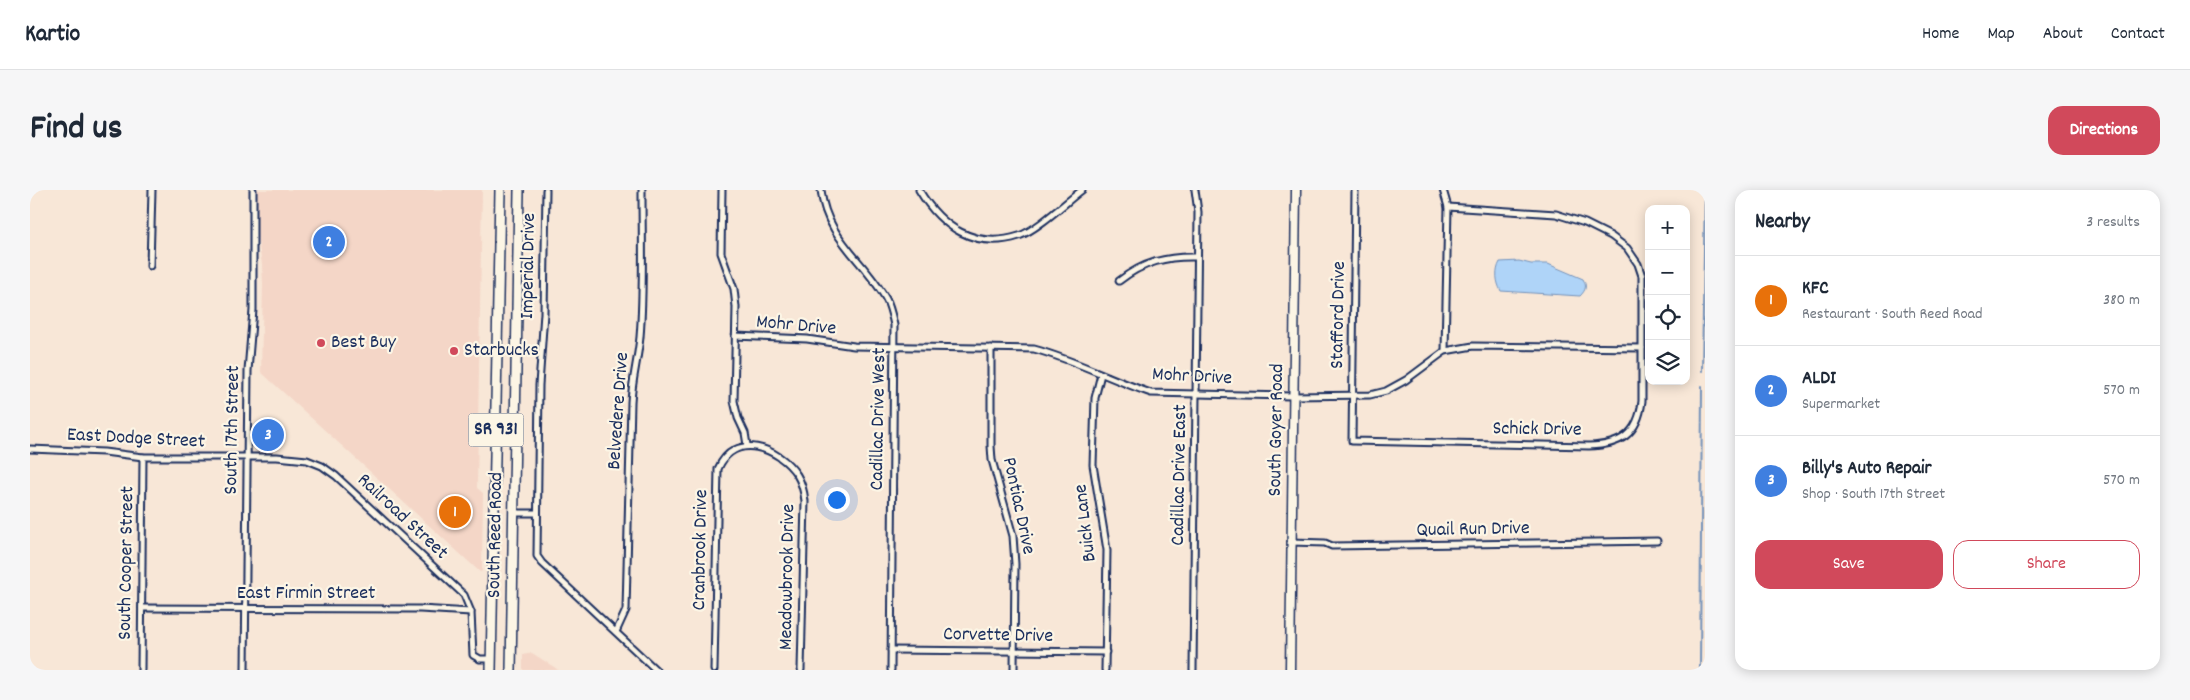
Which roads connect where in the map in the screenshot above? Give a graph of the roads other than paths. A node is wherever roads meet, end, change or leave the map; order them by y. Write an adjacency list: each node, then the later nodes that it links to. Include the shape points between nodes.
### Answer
1 (152, 190): 17 (street)
2 (253, 190): 32 (street, South 17th Street, via 253,310 248,352)
3 (500, 190): 45 (main road, South Reed Road / SR 931)
4 (520, 190): 34 (main road, South Reed Road / SR 931)
5 (546, 190): 35 (street, Imperial Drive)
6 (642, 190): 41 (street, Belvedere Drive, via 640,336 631,402 626,610)
7 (722, 190): 19 (street, via 721,253 734,289)
8 (821, 190): 20 (street, Cadillac Drive West, via 828,220 838,238 888,301)
9 (919, 190): 10 (street, via 941,220 955,230 983,240 1019,236)
10 (1082, 190)
11 (1195, 190): 16 (street, Cadillac Drive East)
12 (1296, 190): 27 (street, South Goyer Road)
13 (1355, 190): 26 (street, Stafford Drive)
14 (1443, 190): 15 (street)
15 (1448, 207): 22 (street, Schick Drive, via 1556,214 1612,236 1627,248 1642,276); 23 (street)
16 (1198, 257): 18 (street, via 1152,261); 25 (street, Cadillac Drive East)
17 (150, 266)
18 (1119, 281)
19 (735, 336): 20 (street, Mohr Drive, via 807,338 854,346); 29 (street, via 734,402)
20 (895, 347): 21 (street, Mohr Drive); 42 (street, Cadillac Drive West)
21 (992, 348): 24 (street, Mohr Drive, via 1034,349); 43 (street, Pontiac Drive, via 992,460 1013,536)
22 (1642, 348): 23 (street, Mohr Drive, via 1473,346); 28 (street, Schick Drive, via 1641,412 1628,436 1616,442 1589,446)
23 (1444, 351): 26 (street, Mohr Drive, via 1386,391)
24 (1101, 374): 25 (street, Mohr Drive, via 1152,393); 44 (street, Buick Lane, via 1095,398 1093,465 1107,550)
25 (1196, 395): 27 (street, Mohr Drive); 56 (street, Cadillac Drive East)
26 (1353, 395): 27 (street, Mohr Drive); 28 (street, Stafford Drive)
27 (1293, 396): 37 (street, South Goyer Road)
28 (1352, 441)
29 (747, 445): 51 (street, Cranbrook Drive, via 728,454 718,469); 52 (street, Meadowbrook Drive, via 760,447 782,459 797,474 803,486)
30 (30, 449): 31 (street, East Dodge Street)
31 (143, 457): 32 (street, East Dodge Street); 38 (street, South Cooper Street)
32 (247, 457): 33 (street, East Dodge Street); 39 (street, South 17th Street)
33 (301, 459): 40 (street, Railroad Street, via 322,466 374,510 464,595)
34 (514, 512): 35 (street); 49 (main road, South Reed Road / SR 931)
35 (537, 513): 41 (street, Imperial Drive, via 536,553 542,563)
36 (1657, 541): 37 (street, Quail Run Drive, via 1406,546 1332,546)
37 (1291, 542): 57 (street, South Goyer Road)
38 (142, 608): 39 (street, East Firmin Street); 46 (street, South Cooper Street)
39 (246, 609): 40 (street, East Firmin Street); 47 (street, South 17th Street)
40 (471, 612): 45 (street, via 473,655)
41 (616, 632): 50 (street)
42 (891, 650): 43 (street, Corvette Drive); 53 (street, Cadillac Drive West)
43 (1014, 651): 44 (street, Corvette Drive); 54 (street, Pontiac Drive)
44 (1106, 652): 55 (street, Buick Lane)
45 (492, 659): 48 (main road, South Reed Road / SR 931)
46 (140, 670)
47 (245, 670)
48 (491, 670)
49 (511, 670)
50 (656, 670)
51 (714, 670)
52 (802, 670)
53 (891, 670)
54 (1014, 670)
55 (1105, 670)
56 (1193, 670)
57 (1290, 670)

